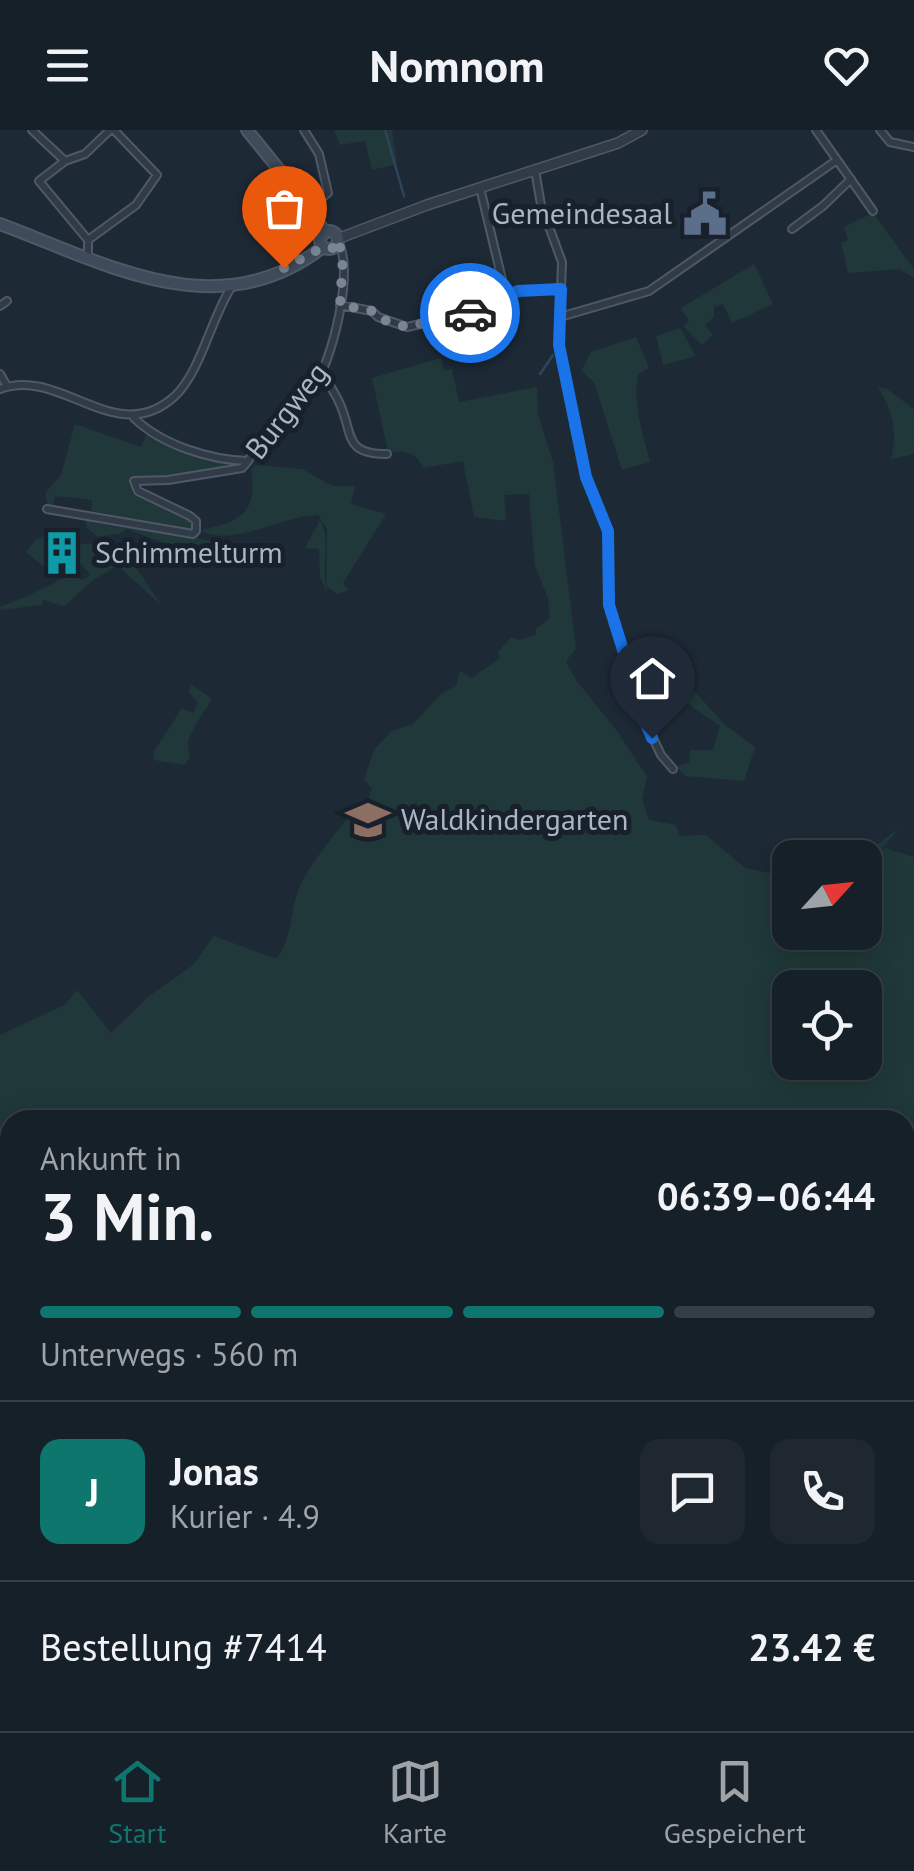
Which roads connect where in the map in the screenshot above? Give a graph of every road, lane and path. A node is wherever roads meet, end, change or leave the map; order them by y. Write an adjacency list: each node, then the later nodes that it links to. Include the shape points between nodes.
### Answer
1 (32, 130): 10 (street)
2 (112, 130): 10 (street, via 86,154); 19 (street, via 157,176 136,205)
3 (246, 130): 14 (main road)
4 (304, 130): 14 (street, via 328,193)
5 (642, 130): 11 (street)
6 (816, 130): 9 (street)
7 (880, 130): 8 (street, via 890,142)
8 (914, 146)
9 (836, 160): 12 (street); 27 (street, via 649,291)
10 (64, 161): 19 (street, via 40,181)
11 (535, 168): 13 (street); 24 (street, via 562,262)
12 (851, 179): 15 (street); 17 (street)
13 (480, 187): 20 (street); 25 (street)
14 (310, 208): 18 (main road)
15 (873, 210)
16 (0, 224): 22 (main road)
17 (792, 229)
18 (325, 232): 20 (main road); 21 (main road)
19 (88, 240): 22 (street)
20 (337, 240): 21 (main road, via 334,248); 26 (street, Burgweg, via 343,255)
21 (323, 247): 23 (main road)
22 (88, 260): 23 (main road, via 163,282)
23 (232, 286): 31 (street, via 179,390)
24 (561, 289): 25 (street); 27 (street)
25 (506, 296): 26 (street, via 470,313 406,327)
26 (340, 305): 29 (street, Burgweg)
27 (560, 316): 35 (street, via 559,345 586,477 608,531 609,605 626,676 652,738)
28 (0, 374): 30 (street)
29 (323, 374): 32 (street, via 352,443); 33 (street, Burgweg, via 302,403 264,434)
30 (3, 388): 31 (street, via 36,384)
31 (133, 417): 33 (street, via 195,452)
32 (387, 454)
33 (248, 461): 34 (street, Burgweg, via 211,474 134,481 138,491 190,516 194,534)
34 (47, 509)
35 (673, 768)

